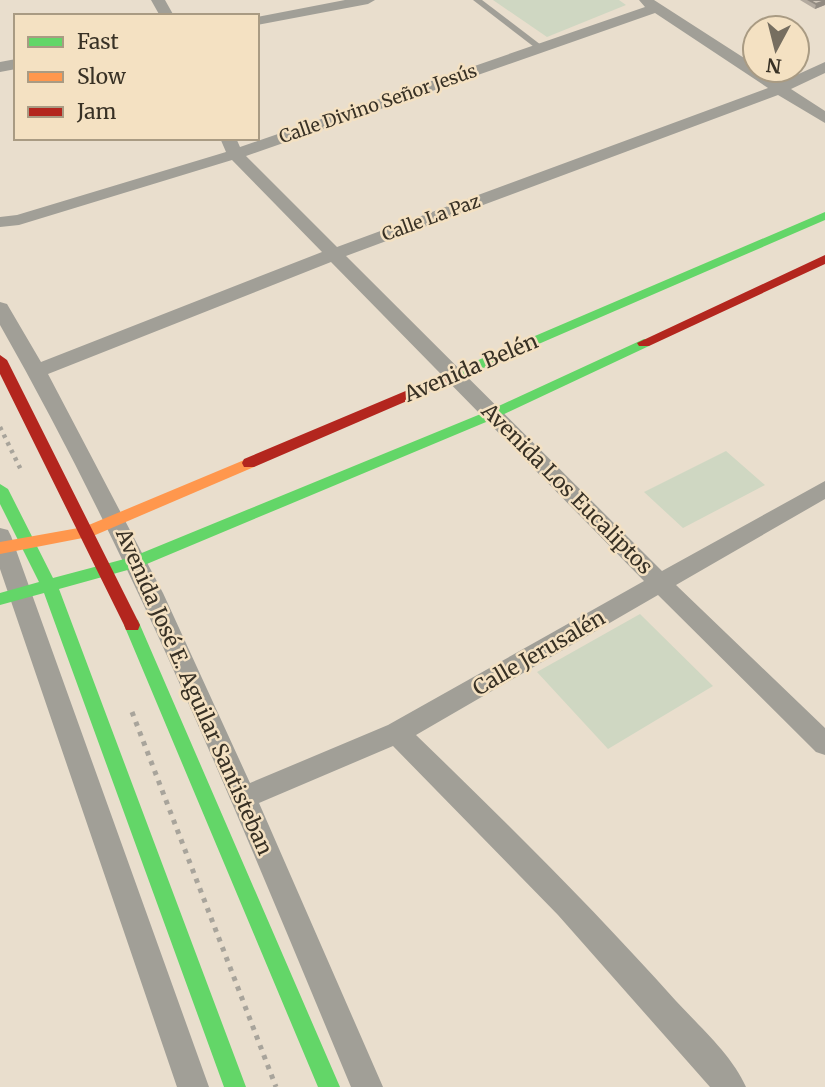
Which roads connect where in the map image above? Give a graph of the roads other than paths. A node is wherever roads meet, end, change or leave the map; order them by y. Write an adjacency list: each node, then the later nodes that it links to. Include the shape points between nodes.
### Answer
1 (368, 0): 4 (street)
2 (477, 0): 5 (lane)
3 (650, 4): 5 (street, Calle Divino Señor Jesús); 7 (street)
4 (259, 22)
5 (541, 48): 9 (street, Calle Divino Señor Jesús)
6 (825, 67): 7 (street, Calle La Paz)
7 (779, 89): 8 (street); 16 (street, Calle La Paz)
8 (825, 118)
9 (259, 137)
10 (250, 140): 11 (street, Calle Divino Señor Jesús)
11 (231, 146): 13 (street, Calle Divino Señor Jesús); 16 (street, Avenida Los Eucaliptos)
12 (825, 216): 21 (street, Avenida Belén)
13 (19, 220): 14 (street, Calle Divino Señor Jesús); 15 (street, Calle Divino Señor Jesús)
14 (0, 222)
15 (0, 233)
16 (334, 254): 20 (street, Calle La Paz); 21 (street, Avenida Los Eucaliptos)
17 (825, 259): 22 (street)
18 (0, 308): 20 (street, Avenida José E. Aguilar Santisteban)
19 (0, 360): 26 (street, Avenida José E. Aguilar Santisteban)
20 (37, 370): 25 (street, Avenida José E. Aguilar Santisteban)
21 (454, 375): 22 (street, Avenida Los Eucaliptos); 25 (street, Avenida Belén)
22 (494, 414): 28 (street); 30 (street, Avenida Los Eucaliptos)
23 (0, 489): 27 (street)
24 (825, 489): 30 (street, Calle Jerusalén)
25 (117, 520): 26 (street, Avenida Belén); 28 (street, Avenida José E. Aguilar Santisteban)
26 (87, 532): 27 (street, Avenida Belén); 29 (street, Avenida José E. Aguilar Santisteban)
27 (8, 543): 31 (street); 32 (street)
28 (136, 562): 29 (street); 35 (street, Avenida José E. Aguilar Santisteban)
29 (107, 571): 31 (street); 38 (street, Avenida José E. Aguilar Santisteban)
30 (661, 584): 33 (street, Calle Jerusalén); 34 (street, Avenida Los Eucaliptos)
31 (50, 588): 32 (street); 37 (street)
32 (11, 597): 36 (street)
33 (397, 733): 35 (street, Calle Jerusalén); 40 (street, via 512,847 684,1030)
34 (825, 744)
35 (243, 798): 39 (street, Avenida José E. Aguilar Santisteban)
36 (193, 1087)
37 (235, 1087)
38 (329, 1087)
39 (368, 1087)
40 (730, 1087)

